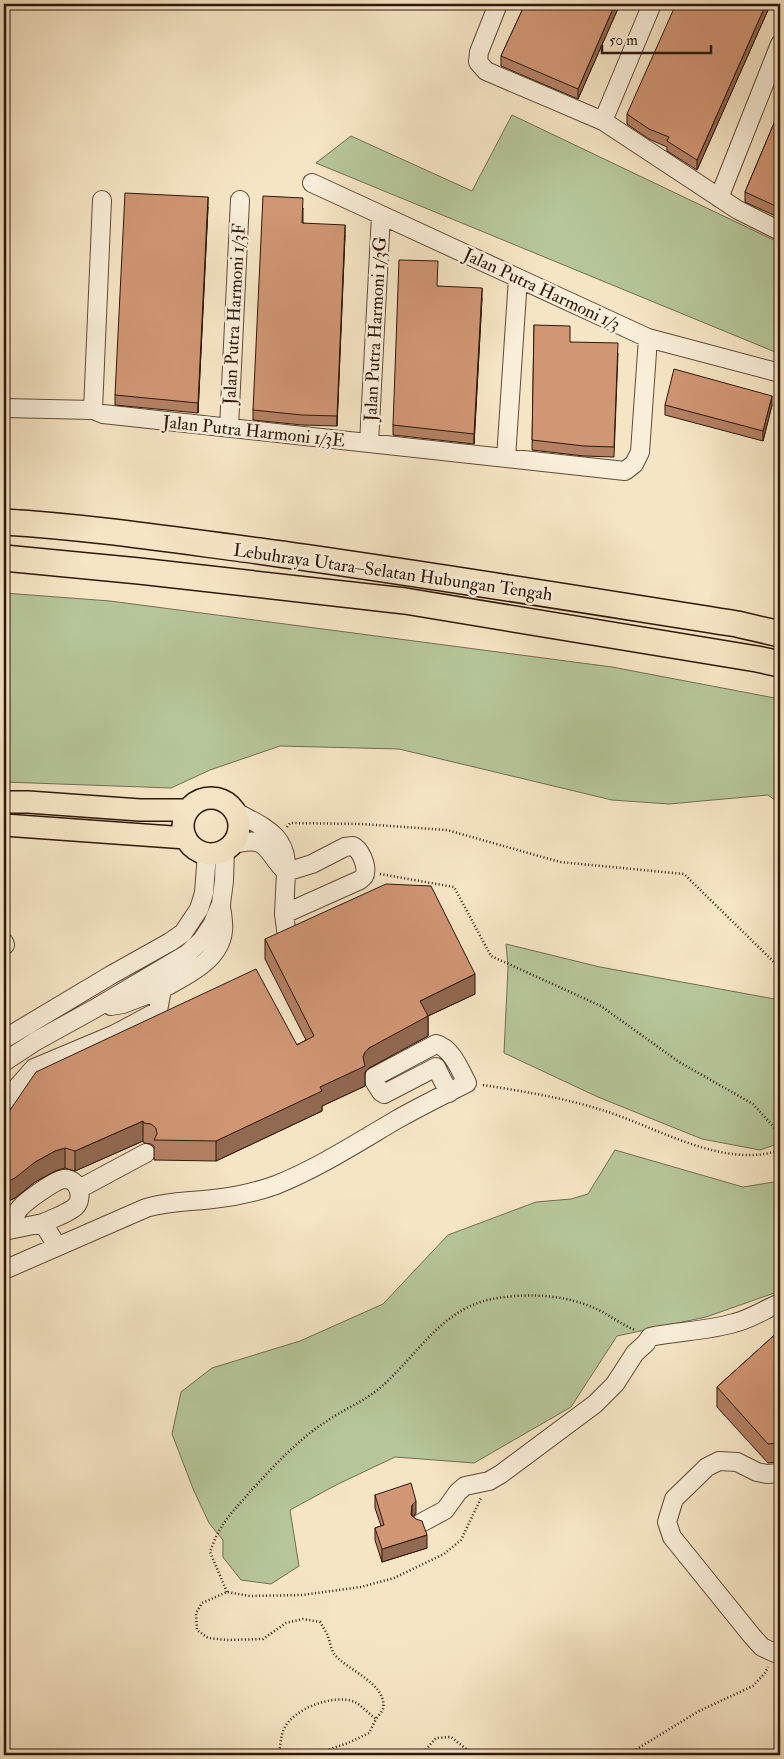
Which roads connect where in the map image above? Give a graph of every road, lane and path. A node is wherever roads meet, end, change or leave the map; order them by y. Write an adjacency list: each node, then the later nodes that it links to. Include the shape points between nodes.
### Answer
1 (498, 4): 5 (street, via 479,52 478,62 486,71)
2 (652, 4): 5 (street)
3 (780, 44): 4 (street)
4 (774, 80): 7 (street)
5 (603, 121): 7 (street)
6 (312, 183): 10 (street, Jalan Putra Harmoni 1/3)
7 (719, 198): 11 (street)
8 (102, 200): 16 (street)
9 (240, 200): 17 (street, Jalan Putra Harmoni 1/3F)
10 (381, 215): 12 (street, Jalan Putra Harmoni 1/3); 18 (street, Jalan Putra Harmoni 1/3G)
11 (780, 231)
12 (518, 278): 13 (street, Jalan Putra Harmoni 1/3); 19 (street)
13 (648, 338): 14 (street, Jalan Putra Harmoni 1/3); 19 (street, Jalan Putra Harmoni 1/3E, via 640,452 634,464 625,471)
14 (780, 372)
15 (4, 408): 16 (street, Jalan Putra Harmoni 1/3E)
16 (93, 410): 17 (street, Jalan Putra Harmoni 1/3E, via 103,414)
17 (229, 428): 18 (street, Jalan Putra Harmoni 1/3E)
18 (369, 443): 19 (street, Jalan Putra Harmoni 1/3E)
19 (506, 458)
20 (4, 522): 22 (highway, Lebuhraya Utara–Selatan Hubungan Tengah, via 142,535 391,569 737,624)
21 (4, 558): 23 (highway, Lebuhraya Utara–Selatan Hubungan Tengah, via 405,601)
22 (780, 634)
23 (780, 664)
24 (4, 802): 25 (main road)
25 (188, 810): 26 (main road, via 203,799 213,798 230,804); 28 (main road, via 184,824)
26 (236, 812): 29 (street, via 270,830); 30 (main road, via 239,826 236,840)
27 (4, 825): 28 (main road)
28 (186, 838): 30 (main road, via 199,851)
29 (276, 838): 32 (street, via 287,861); 36 (path, via 290,823 447,830 560,862 684,874)
30 (221, 850): 32 (street, via 246,841 263,844); 33 (street, via 224,881); 39 (street, via 199,909 182,932)
31 (366, 871): 32 (street, via 359,850 353,846); 34 (street, via 360,880); 46 (path, via 454,887 491,956 602,1006 679,1062 753,1104)
32 (286, 872): 34 (street)
33 (221, 904): 37 (street, via 223,931 212,956 193,972); 38 (street, via 202,940 187,954)
34 (284, 914): 35 (street)
35 (287, 937)
36 (780, 968)
37 (162, 989): 38 (street, via 122,1004); 45 (street, via 158,1011 115,1034 34,1068)
38 (94, 1009): 41 (street, via 36,1040)
39 (4, 1040)
40 (454, 1058): 42 (street); 42 (street, via 436,1044 374,1077 374,1081 384,1094); 43 (street)
41 (4, 1062)
42 (436, 1067): 44 (street)
43 (467, 1083): 44 (street); 47 (path, via 532,1093 601,1109 692,1145 732,1154 767,1155)
44 (449, 1093): 52 (street, via 397,1119 360,1143 276,1184 237,1195 146,1208)
45 (4, 1102)
46 (780, 1134)
47 (780, 1150)
48 (146, 1153): 49 (street)
49 (79, 1189): 50 (street, via 75,1207); 51 (street, via 72,1181 54,1182 20,1208)
50 (43, 1223): 51 (street); 52 (street)
51 (4, 1231)
52 (57, 1246): 53 (street)
53 (4, 1270)
54 (780, 1303): 55 (street, via 735,1323)
55 (650, 1337): 57 (street, via 615,1384 595,1404); 59 (path, via 622,1325 594,1307 568,1299 516,1296 490,1299 466,1308 442,1323 380,1389 327,1420 303,1439 236,1508 221,1527 210,1552)
56 (780, 1473): 60 (street, via 767,1474 737,1462 719,1461 707,1467 674,1499 667,1522 672,1536 752,1636 762,1647)
57 (489, 1481): 58 (street, via 465,1486 445,1510); 59 (path, via 461,1540 444,1554 394,1578 361,1587 302,1595 250,1596)
58 (421, 1523)
59 (227, 1592): 61 (path, via 202,1603 196,1613 197,1630 208,1638 263,1639 286,1623 303,1619 320,1622 334,1653 374,1685 382,1699 382,1710)
60 (778, 1651): 66 (path, via 753,1686 699,1711)
61 (376, 1719): 62 (path, via 369,1733 321,1752 294,1753); 62 (path, via 355,1702 335,1698 296,1714 284,1727)
62 (280, 1749): 63 (path)
63 (278, 1755)
64 (421, 1755): 65 (path, via 436,1738 451,1737)
65 (474, 1755)
66 (627, 1755)

